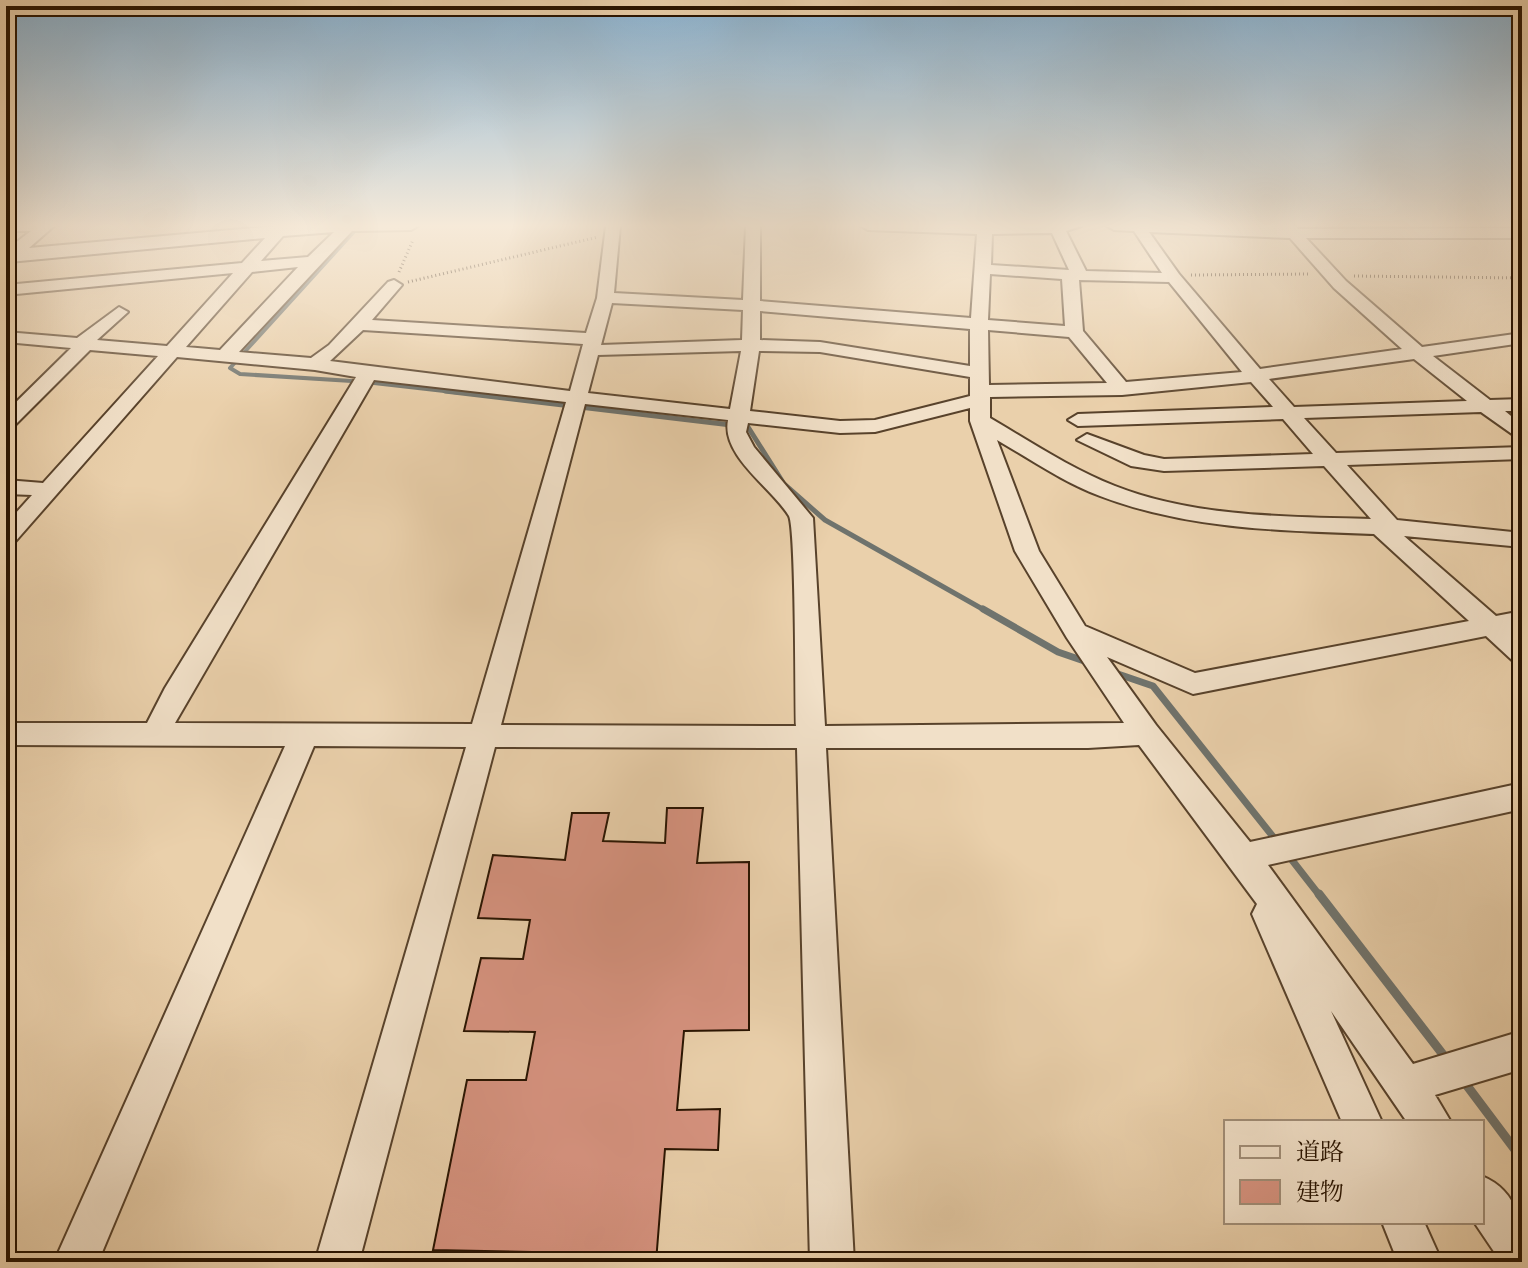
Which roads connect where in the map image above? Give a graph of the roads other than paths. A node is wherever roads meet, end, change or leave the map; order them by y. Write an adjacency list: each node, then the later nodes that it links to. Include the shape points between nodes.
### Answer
1 (59, 285): 11 (street)
2 (230, 285): 23 (street)
3 (293, 285): 25 (street)
4 (394, 285): 15 (street)
5 (606, 285): 12 (street)
6 (751, 285): 13 (street)
7 (980, 285): 16 (street)
8 (1075, 285): 17 (street)
9 (1180, 285): 28 (street)
10 (1339, 285): 24 (street)
11 (6, 290)
12 (605, 298): 13 (street); 21 (street)
13 (750, 305): 16 (street); 22 (street)
14 (119, 312): 20 (street)
15 (358, 324): 21 (street); 26 (street)
16 (979, 325): 17 (street); 31 (street)
17 (1074, 332): 29 (street)
18 (6, 337): 20 (street)
19 (1522, 338): 24 (street)
20 (83, 344): 23 (street); 36 (street)
21 (591, 344): 22 (street, via 690,350); 32 (street)
22 (751, 345): 31 (street, via 820,347); 37 (street)
23 (169, 353): 25 (street); 43 (street)
24 (1421, 355): 28 (street); 34 (street)
25 (233, 358): 26 (street)
26 (315, 364): 27 (street)
27 (368, 374): 32 (street); 54 (street)
28 (1255, 375): 29 (street); 35 (street)
29 (1122, 389): 30 (street)
30 (1070, 392): 31 (street); 38 (street)
31 (980, 396): 37 (street, via 875,426); 44 (street); 50 (street, via 1027,551)
32 (576, 404): 37 (street); 55 (street)
33 (1522, 405): 34 (street)
34 (1488, 407): 35 (street); 39 (street)
35 (1289, 411): 38 (street); 41 (street)
36 (6, 423)
37 (738, 423): 57 (street, via 745,449 802,518)
38 (1082, 430): 41 (street, via 1139,461 1164,465); 44 (street)
39 (1522, 435)
40 (1522, 453): 41 (street)
41 (1331, 459): 45 (street)
42 (6, 487): 43 (street)
43 (48, 490): 46 (street)
44 (1109, 492): 45 (street, via 1265,523)
45 (1385, 527): 47 (street); 49 (street)
46 (6, 538)
47 (1522, 540)
48 (1522, 620): 49 (street)
49 (1492, 626): 50 (street, via 1193,684); 51 (street)
50 (1084, 643): 52 (street)
51 (1522, 654)
52 (1146, 733): 57 (street); 59 (street)
53 (6, 734): 54 (street)
54 (156, 734): 56 (street)
55 (485, 734): 56 (street); 57 (street); 68 (street)
56 (304, 735): 67 (street)
57 (812, 737): 69 (street)
58 (1522, 796): 59 (street)
59 (1252, 855): 61 (street); 62 (street)
60 (1522, 1050): 61 (street)
61 (1440, 1074): 63 (street)
62 (1361, 1120)
63 (1431, 1120)
64 (1484, 1200): 66 (street)
65 (1404, 1224): 70 (street)
66 (1522, 1256)
67 (76, 1262)
68 (337, 1262)
69 (832, 1262)
70 (1420, 1262)

